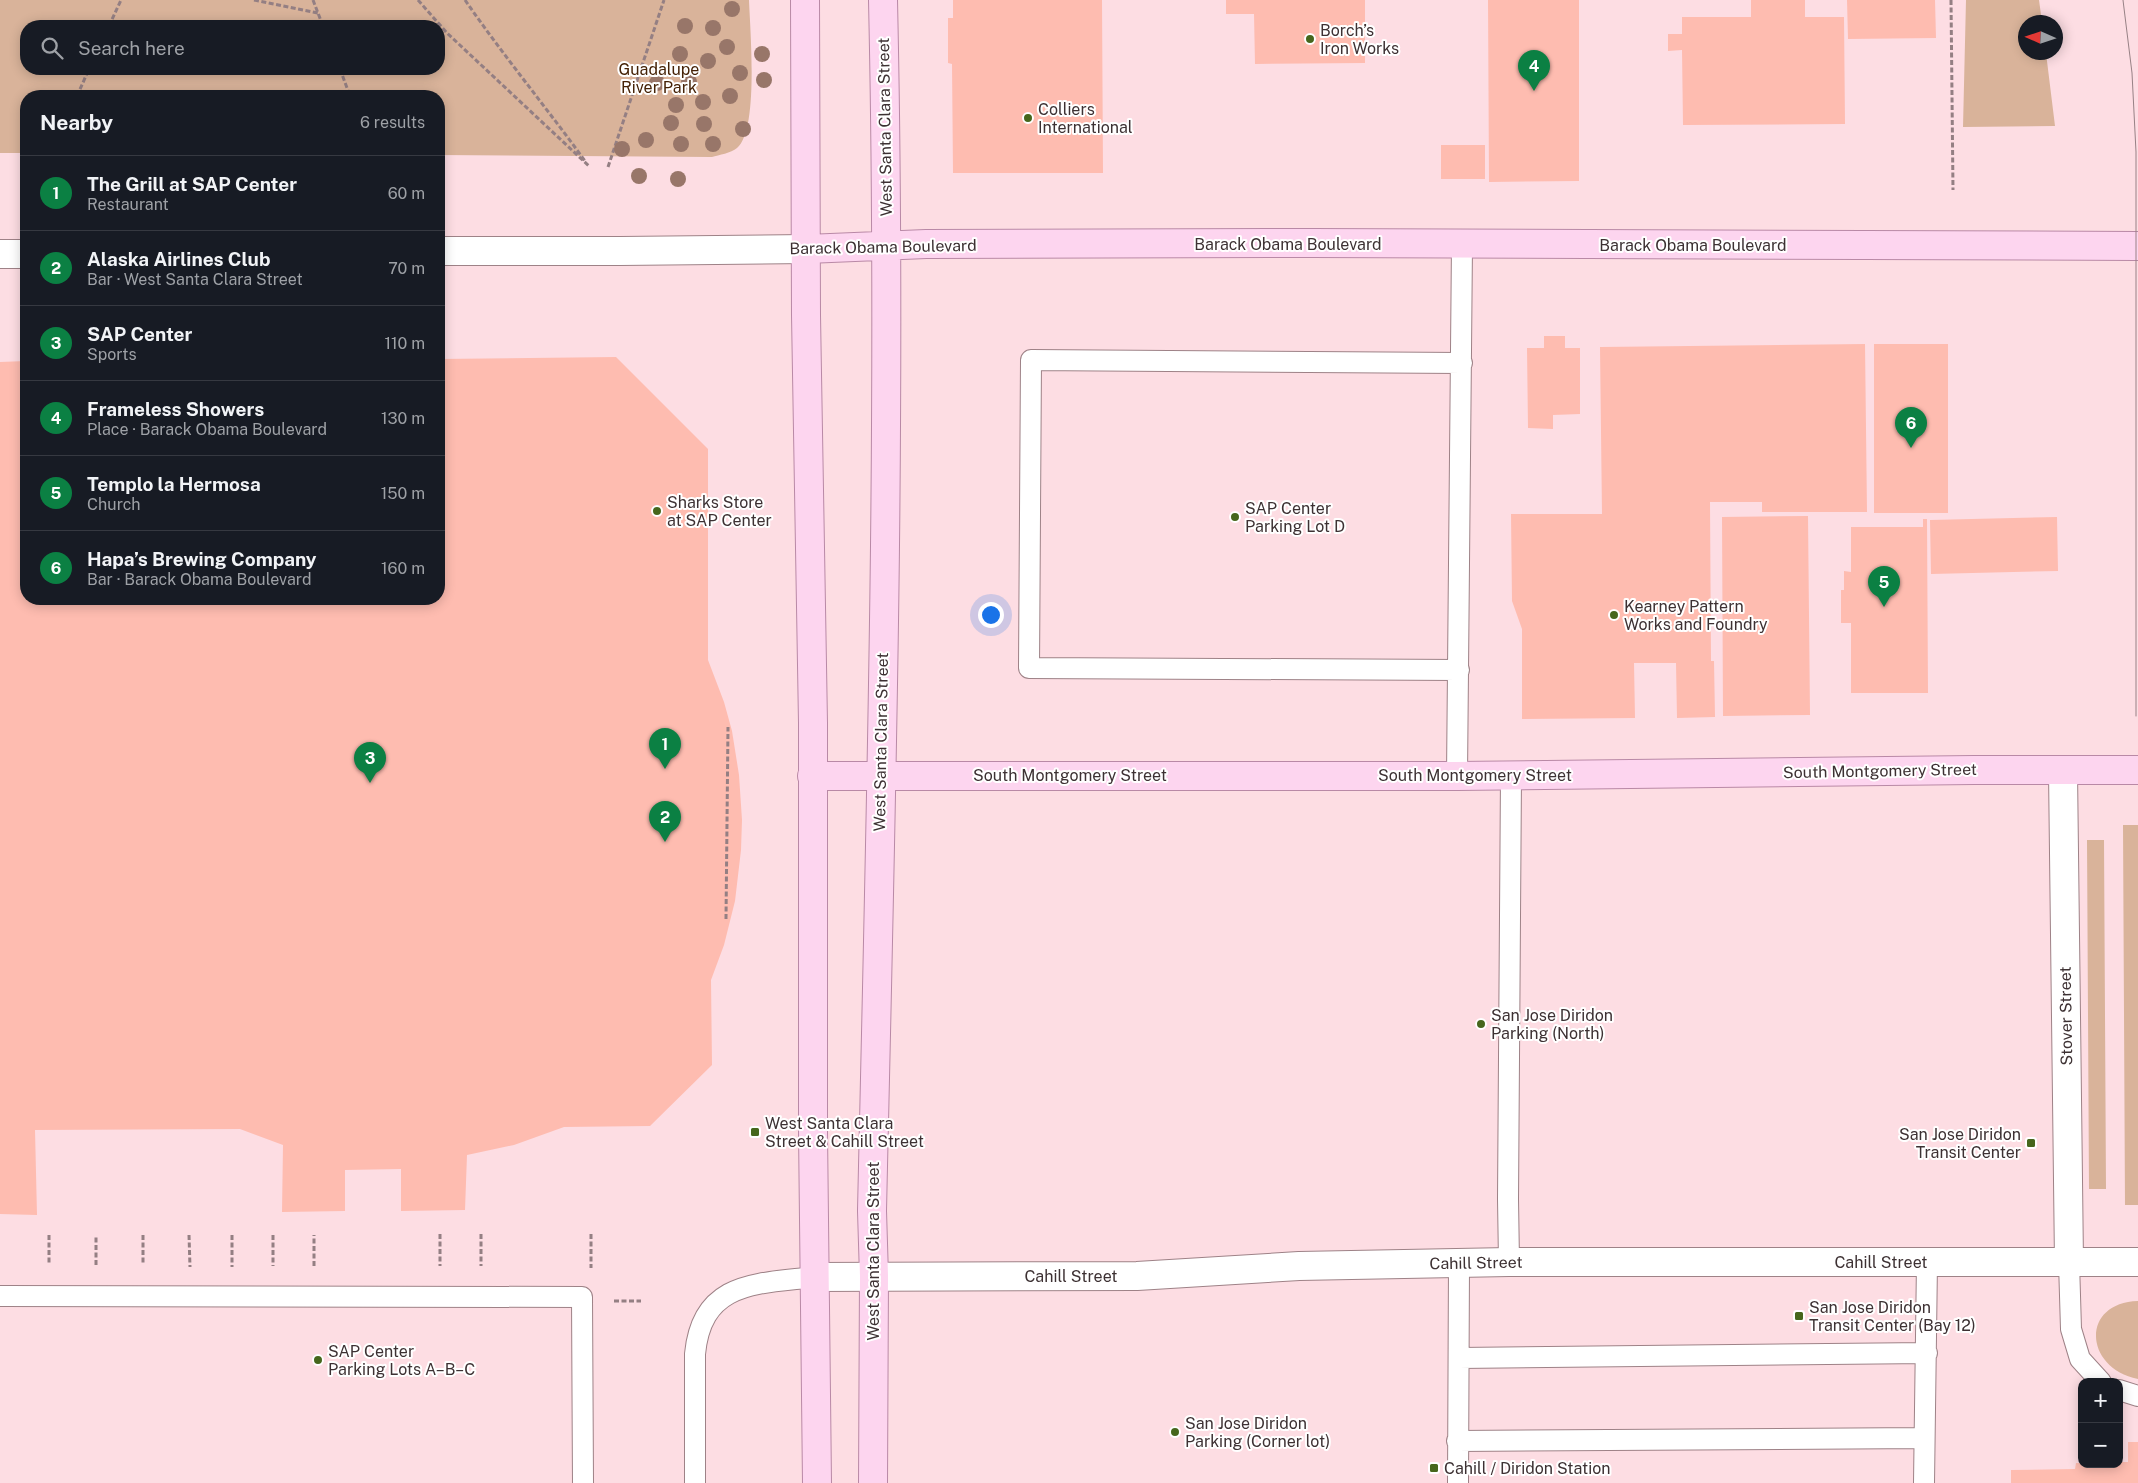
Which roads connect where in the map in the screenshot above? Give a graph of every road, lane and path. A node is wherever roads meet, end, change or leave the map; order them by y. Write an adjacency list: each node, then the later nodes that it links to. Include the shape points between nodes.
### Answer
1 (121, 0): 11 (path)
2 (254, 0): 10 (path)
3 (313, 0): 10 (path)
4 (418, 0): 13 (path)
5 (465, 0): 14 (path, via 590,167)
6 (664, 0): 19 (path)
7 (805, 0): 24 (main road)
8 (883, 0): 22 (main road, West Santa Clara Street)
9 (1951, 0): 20 (path)
10 (318, 13): 12 (path)
11 (112, 20)
12 (321, 20)
13 (436, 20)
14 (445, 31)
15 (86, 75): 17 (path)
16 (342, 75): 18 (path)
17 (80, 90)
18 (348, 90)
19 (608, 167)
20 (1953, 190)
21 (1462, 244): 22 (main road, Barack Obama Boulevard); 23 (main road, Barack Obama Boulevard); 28 (lane)
22 (887, 246): 24 (main road, Barack Obama Boulevard); 33 (main road, West Santa Clara Street)
23 (2138, 246)
24 (807, 249): 25 (street, Barack Obama Boulevard); 35 (main road)
25 (445, 251)
26 (0, 254): 27 (street)
27 (20, 254)
28 (1462, 363): 29 (lane); 29 (lane, via 1031,360 1029,668)
29 (1459, 670): 36 (lane)
30 (728, 727): 37 (path)
31 (2138, 770): 32 (main road, South Montgomery Street)
32 (2062, 771): 34 (main road, South Montgomery Street); 44 (street, Stover Street)
33 (881, 774): 35 (main road, South Montgomery Street); 36 (main road, South Montgomery Street); 51 (main road, West Santa Clara Street, via 872,1211)
34 (1511, 775): 36 (main road, South Montgomery Street); 42 (lane)
35 (812, 776): 52 (main road)
36 (1457, 776)
37 (726, 919)
38 (440, 1234): 47 (path)
39 (96, 1235): 50 (path)
40 (189, 1235): 49 (path)
41 (314, 1235): 48 (path)
42 (1509, 1262): 43 (street, Cahill Street); 46 (street, Cahill Street)
43 (1927, 1262): 44 (street, Cahill Street); 54 (lane)
44 (2069, 1262): 45 (street, Cahill Street); 56 (lane, via 2072,1329 2080,1359)
45 (2138, 1262)
46 (1459, 1264): 51 (street, Cahill Street, via 1299,1266 1137,1276); 55 (lane)
47 (440, 1271)
48 (314, 1272)
49 (190, 1273)
50 (96, 1275)
51 (874, 1276): 52 (street, Cahill Street); 64 (main road, West Santa Clara Street)
52 (814, 1277): 62 (lane, via 739,1288 712,1306 702,1322 695,1354); 63 (main road)
53 (0, 1296): 61 (lane, via 582,1296)
54 (1926, 1353): 55 (lane); 59 (lane)
55 (1458, 1358): 60 (lane)
56 (2097, 1378)
57 (2123, 1391): 58 (lane)
58 (2138, 1396)
59 (1924, 1438): 60 (lane); 66 (lane)
60 (1458, 1441): 65 (lane)
61 (583, 1483)
62 (695, 1483)
63 (817, 1483)
64 (873, 1483)
65 (1458, 1483)
66 (1924, 1483)

